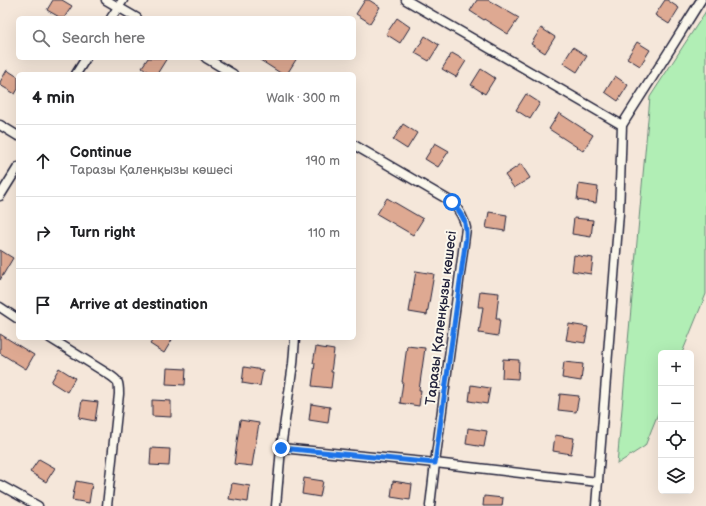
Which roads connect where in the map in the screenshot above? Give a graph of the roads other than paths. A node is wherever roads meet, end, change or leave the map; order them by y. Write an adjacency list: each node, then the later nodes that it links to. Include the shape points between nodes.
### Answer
1 (106, 0): 4 (street)
2 (406, 0): 12 (street)
3 (701, 0): 12 (street)
4 (120, 3): 5 (street); 6 (street)
5 (112, 16)
6 (136, 16)
7 (85, 60): 9 (street)
8 (209, 60): 10 (street)
9 (77, 72)
10 (230, 72)
11 (0, 125): 13 (street)
12 (622, 126): 23 (street, via 619,213)
13 (16, 135)
14 (356, 146): 22 (street, Таразы Қаленқызы көшесі, via 452,202 464,219 466,238)
15 (16, 170): 16 (street)
16 (0, 196)
17 (0, 308): 18 (street)
18 (16, 318)
19 (53, 340): 26 (street, via 117,380 119,385)
20 (295, 340): 21 (street)
21 (281, 448): 22 (street); 27 (street)
22 (435, 463): 23 (street); 28 (street, Таразы Қаленқызы көшесі)
23 (598, 482): 29 (street)
24 (0, 485): 25 (street)
25 (38, 506)
26 (107, 506)
27 (276, 506)
28 (430, 506)
29 (596, 506)

